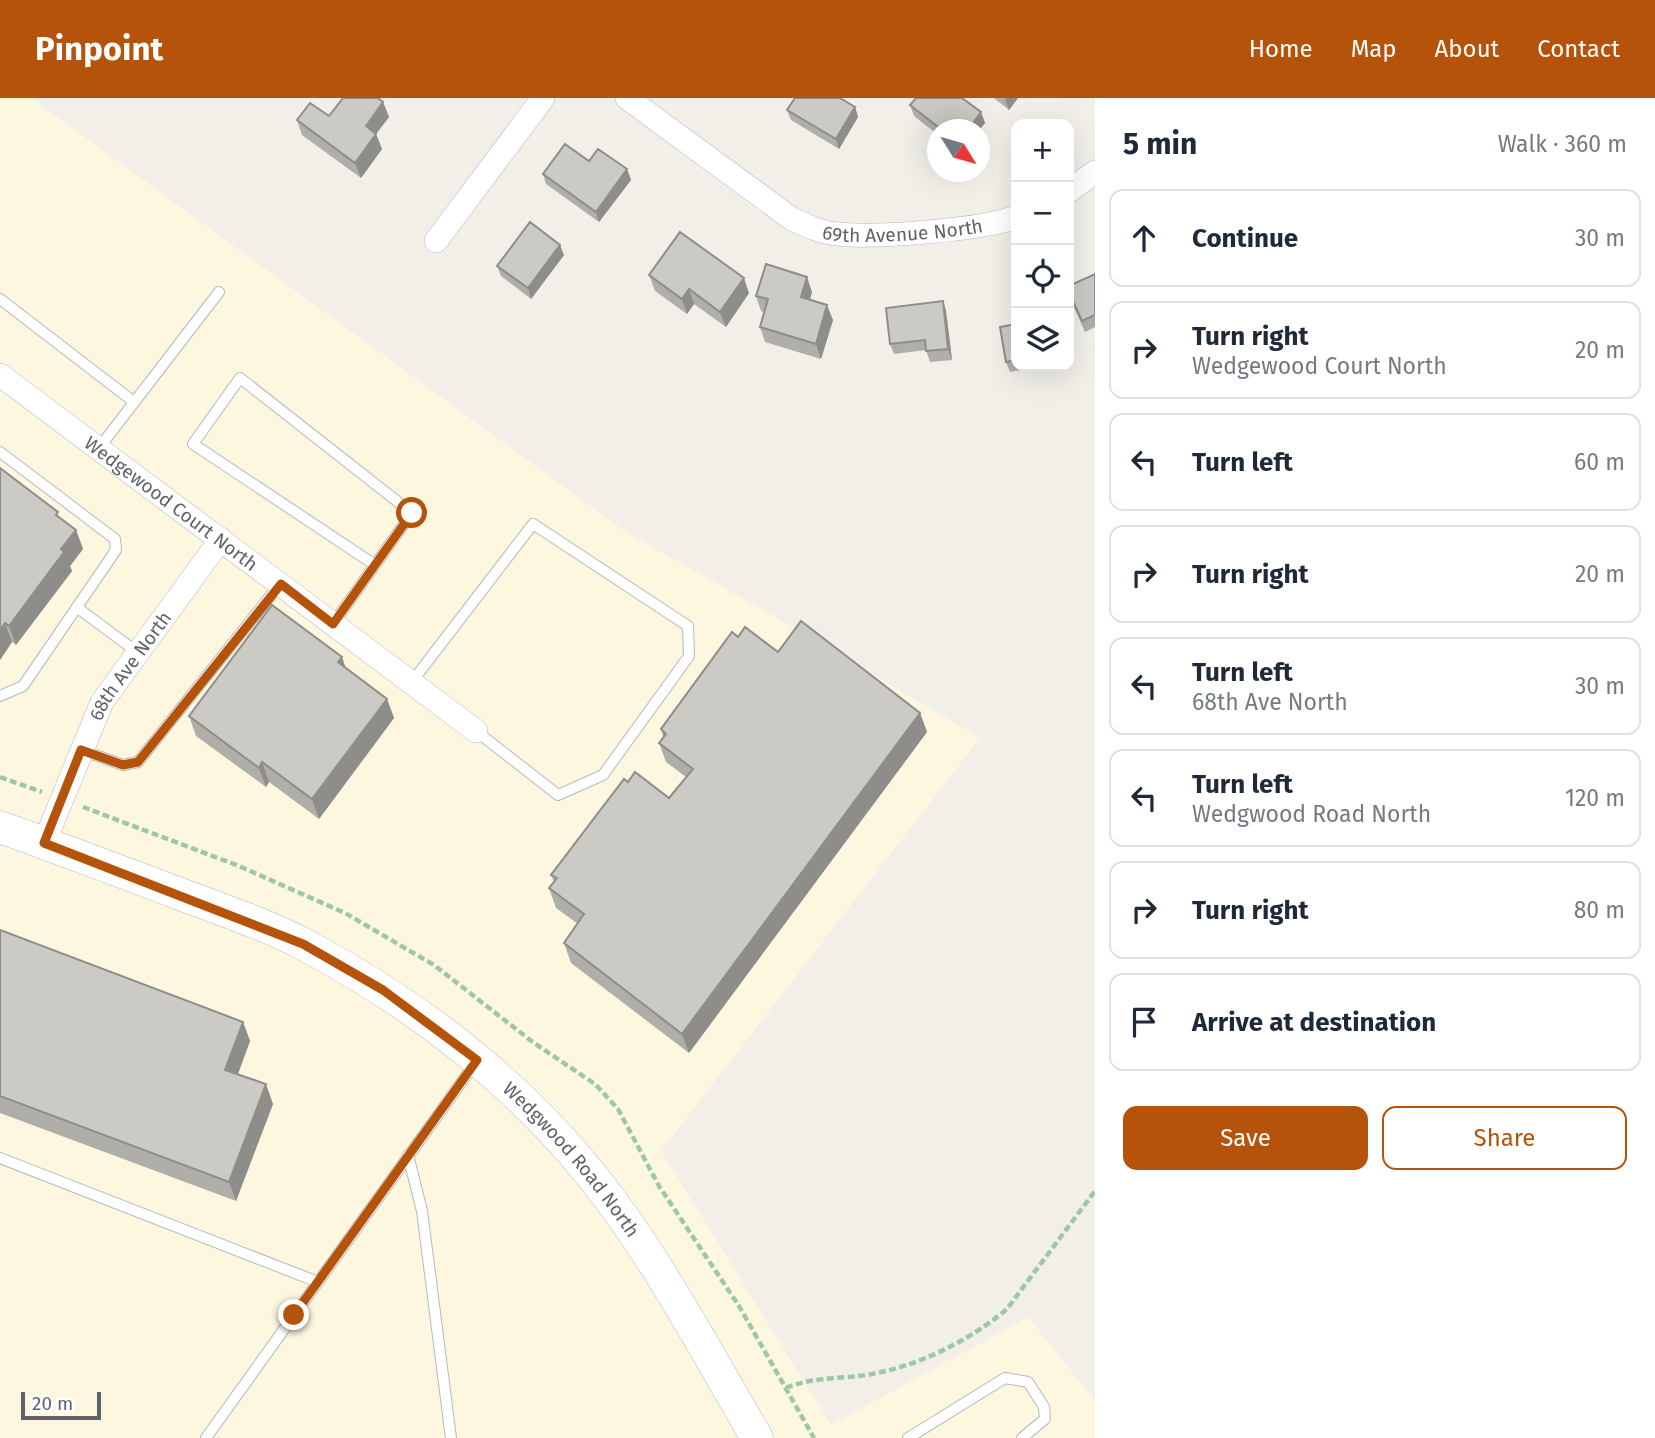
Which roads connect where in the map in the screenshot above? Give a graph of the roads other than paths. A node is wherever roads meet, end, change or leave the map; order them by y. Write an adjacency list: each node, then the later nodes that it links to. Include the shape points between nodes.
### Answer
1 (543, 98): 6 (street)
2 (627, 98): 5 (street, 69th Avenue North, via 792,219 816,230 859,236 967,227)
3 (1095, 172): 4 (street)
4 (1074, 187)
5 (1011, 218)
6 (436, 241)
7 (219, 292): 10 (lane)
8 (0, 299): 10 (lane)
9 (0, 375): 11 (street, Wedgewood Court North)
10 (134, 402): 11 (lane)
11 (99, 448): 13 (street, Wedgewood Court North)
12 (0, 453): 16 (lane, via 115,539 117,550)
13 (221, 539): 15 (street, Wedgewood Court North); 18 (street, 68th Ave North)
14 (375, 565): 14 (lane, via 412,513 240,378 193,444); 17 (lane)
15 (281, 584): 17 (street, Wedgewood Court North); 22 (lane, via 138,762 123,765)
16 (79, 609): 18 (lane); 20 (lane, via 23,686)
17 (333, 624): 19 (street, Wedgewood Court North)
18 (137, 652): 22 (street, 68th Ave North, via 102,702)
19 (411, 683): 21 (street, Wedgewood Court North); 21 (lane, via 533,524 688,626 689,656 603,775 558,795)
20 (0, 696)
21 (476, 731)
22 (81, 750): 24 (street, 68th Ave North)
23 (0, 827): 24 (street, Wedgwood Road North)
24 (44, 843): 25 (street, Wedgwood Road North, via 303,944 383,990)
25 (477, 1060): 26 (lane); 31 (street, Wedgwood Road North, via 526,1104 588,1171 638,1241)
26 (408, 1155): 28 (lane); 30 (lane, via 422,1211)
27 (0, 1157): 28 (lane)
28 (318, 1282): 29 (lane)
29 (206, 1438)
30 (451, 1438)
31 (757, 1438)
32 (908, 1438): 33 (lane, via 1005,1378 1028,1382 1044,1407 1045,1419)
33 (1022, 1438)

